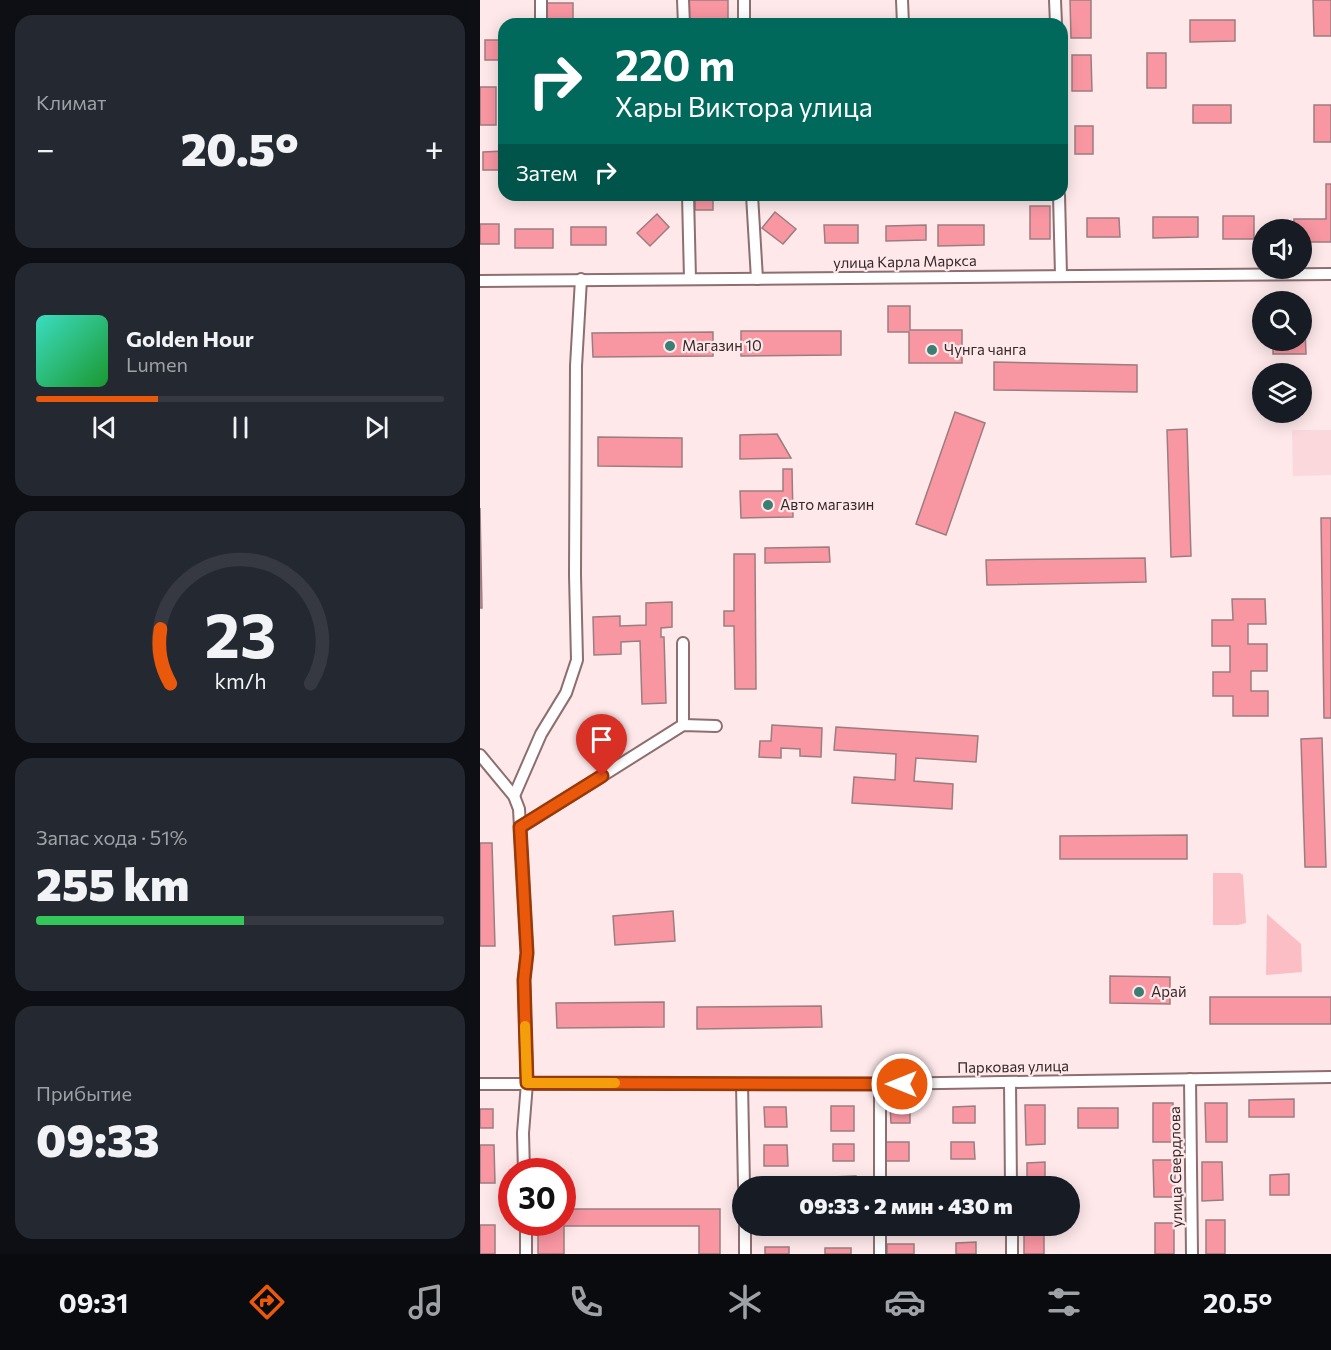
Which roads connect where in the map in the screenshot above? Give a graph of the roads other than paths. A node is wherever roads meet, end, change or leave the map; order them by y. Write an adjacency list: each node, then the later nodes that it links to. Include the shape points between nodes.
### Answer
1 (541, 0): 6 (street)
2 (683, 0): 7 (street)
3 (744, 0): 8 (street)
4 (902, 0): 9 (street)
5 (1055, 0): 10 (street)
6 (541, 18)
7 (684, 18)
8 (744, 18)
9 (903, 18)
10 (1056, 18)
11 (688, 201): 17 (street)
12 (752, 201): 18 (street)
13 (1059, 201): 15 (street)
14 (1331, 274): 15 (street, улица Карла Маркса)
15 (1061, 275): 18 (street, улица Карла Маркса)
16 (581, 279): 17 (street, улица Карла Маркса); 19 (street, улица Карла Маркса); 24 (street, via 576,366 577,660 566,693 541,734)
17 (690, 279): 18 (street, улица Карла Маркса)
18 (757, 279)
19 (480, 281)
20 (683, 643): 21 (street)
21 (682, 725): 22 (street); 25 (street)
22 (716, 726)
23 (480, 755): 24 (street)
24 (514, 796): 25 (street)
25 (520, 827): 29 (street, via 527,953)
26 (1331, 1077): 27 (street, Парковая улица)
27 (1190, 1079): 28 (street, Парковая улица); 45 (street, улица Свердлова)
28 (1010, 1082): 32 (street, Парковая улица); 36 (street)
29 (527, 1083): 30 (street, Парковая улица); 31 (street, Парковая улица); 33 (street)
30 (480, 1084)
31 (742, 1084): 32 (street, Парковая улица); 34 (street)
32 (880, 1084): 35 (street)
33 (524, 1158)
34 (744, 1176)
35 (880, 1176)
36 (1011, 1176)
37 (526, 1236): 41 (street)
38 (745, 1236): 42 (street)
39 (880, 1236): 43 (street)
40 (1012, 1236): 44 (street)
41 (526, 1254)
42 (745, 1254)
43 (880, 1254)
44 (1012, 1254)
45 (1192, 1254)

